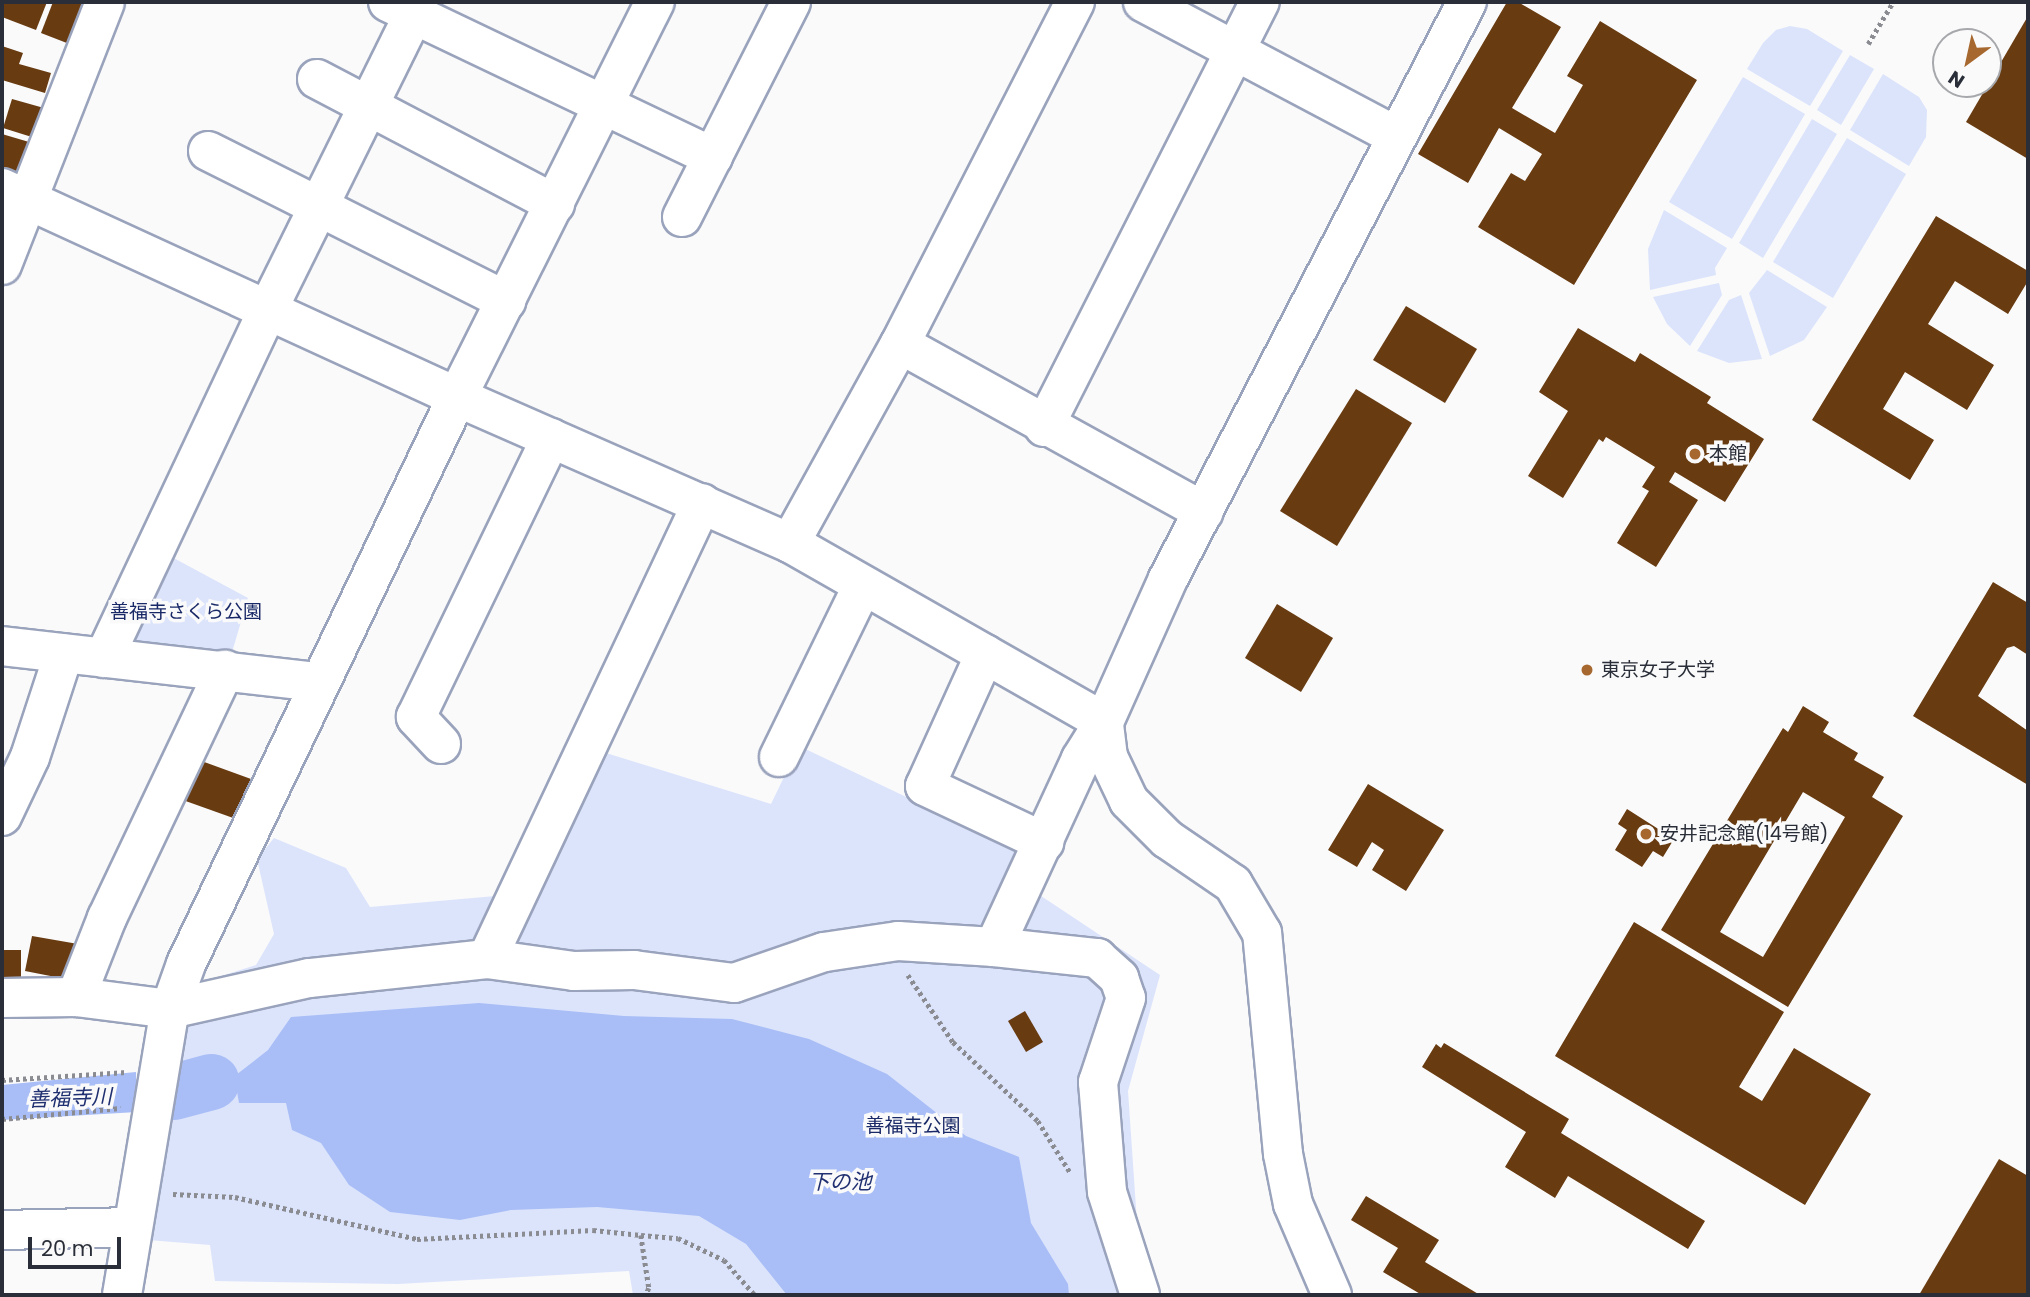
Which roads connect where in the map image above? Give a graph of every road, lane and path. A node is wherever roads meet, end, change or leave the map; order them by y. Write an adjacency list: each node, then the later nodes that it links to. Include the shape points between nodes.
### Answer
1 (105, 2): 18 (street)
2 (655, 2): 14 (street)
3 (791, 2): 17 (street)
4 (1075, 2): 25 (street)
5 (1143, 2): 11 (street)
6 (1260, 2): 11 (street)
7 (1467, 2): 15 (street)
8 (1893, 2): 10 (path)
9 (401, 9): 13 (street); 14 (street)
10 (1868, 44)
11 (1234, 50): 15 (street); 27 (street)
12 (317, 79): 13 (street)
13 (369, 106): 19 (street); 20 (street)
14 (604, 107): 17 (street); 19 (street)
15 (1396, 136): 30 (street)
16 (208, 151): 20 (street)
17 (713, 157): 21 (street)
18 (15, 192): 22 (street); 24 (street)
19 (555, 204): 23 (street)
20 (319, 205): 23 (street, via 404,253); 24 (street)
21 (682, 217)
22 (2, 265)
23 (506, 301): 26 (street)
24 (268, 309): 26 (street); 36 (street)
25 (900, 344): 27 (street); 31 (street)
26 (457, 397): 28 (street); 38 (street)
27 (1044, 426): 30 (street)
28 (551, 438): 29 (street); 40 (street, via 416,717)
29 (702, 503): 31 (street); 45 (street)
30 (1204, 512): 39 (street, via 1168,579)
31 (790, 543): 32 (street)
32 (863, 585): 35 (street); 41 (street)
33 (2, 646): 34 (street)
34 (64, 653): 36 (street); 42 (street, via 30,757)
35 (985, 654): 39 (street); 43 (street, via 925,786)
36 (104, 658): 37 (street)
37 (225, 670): 38 (street); 47 (street, via 107,918)
38 (319, 682): 49 (street, via 186,964)
39 (1104, 722): 43 (street, via 1081,759); 63 (street, via 1108,757 1129,801 1167,839 1233,884 1262,933 1283,1154 1293,1204)
40 (441, 744)
41 (779, 757)
42 (2, 816)
43 (1044, 842): 44 (street)
44 (994, 947): 45 (street, via 898,941 824,952 734,983 634,970 574,971); 62 (street, via 1097,958 1119,978 1126,998 1098,1082 1107,1192)
45 (487, 959): 49 (street, via 309,978)
46 (902, 968): 54 (path, via 953,1042 1038,1121)
47 (76, 997): 48 (street); 49 (street)
48 (2, 998)
49 (170, 1009): 50 (street)
50 (163, 1069): 51 (path); 52 (street)
51 (2, 1080)
52 (152, 1106): 53 (path); 56 (street)
53 (2, 1119)
54 (1072, 1176)
55 (166, 1196): 58 (path, via 187,1192 235,1197 417,1238 593,1230)
56 (132, 1227): 57 (street); 59 (street)
57 (2, 1230)
58 (641, 1235): 60 (path, via 649,1288); 61 (path, via 678,1238 724,1260)
59 (122, 1295)
60 (646, 1295)
61 (755, 1295)
62 (1140, 1295)
63 (1332, 1295)

